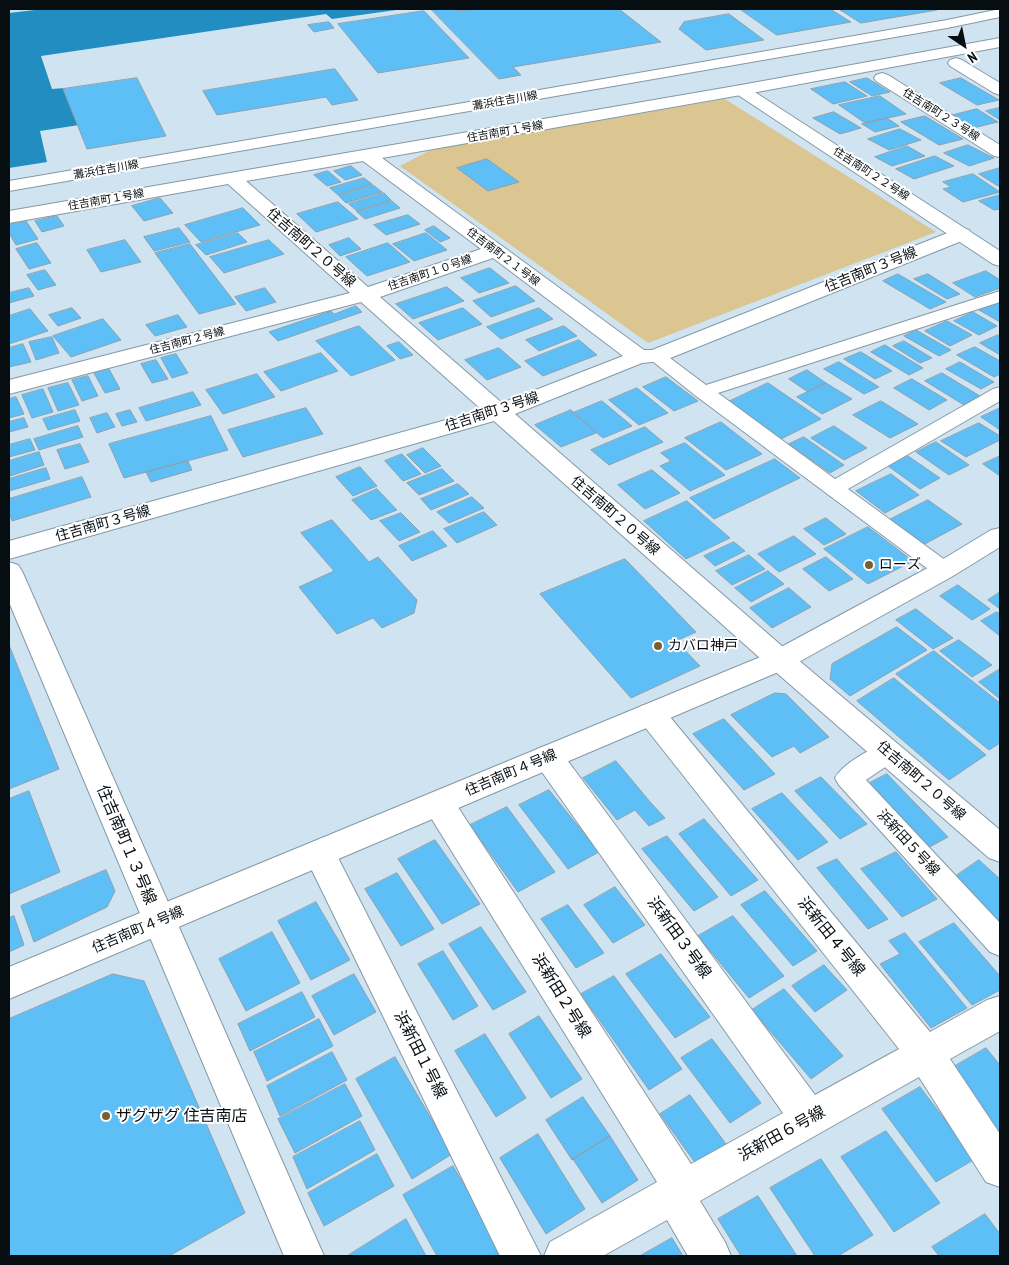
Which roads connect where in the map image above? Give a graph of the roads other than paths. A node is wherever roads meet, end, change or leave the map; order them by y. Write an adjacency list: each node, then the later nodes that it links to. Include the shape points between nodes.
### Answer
1 (1000, 12): 10 (street, 灘浜住吉川線, via 947,24)
2 (1000, 42): 5 (street, 住吉南町１号線)
3 (956, 63): 6 (street)
4 (882, 78): 7 (street, 住吉南町２３号線)
5 (741, 90): 8 (street, 住吉南町１号線); 12 (street, 住吉南町２２号線)
6 (1000, 90)
7 (1000, 152)
8 (368, 156): 9 (street, 住吉南町１号線); 13 (street, 住吉南町２１号線)
9 (233, 179): 11 (street, 住吉南町１号線); 15 (street, 住吉南町２０号線)
10 (9, 186)
11 (9, 217)
12 (962, 234): 14 (street, 住吉南町２２号線); 17 (street, 住吉南町３号線)
13 (494, 250): 15 (street, 住吉南町１０号線); 17 (street, 住吉南町２１号線)
14 (1000, 260)
15 (365, 295): 18 (street, 住吉南町２号線); 21 (street, 住吉南町２０号線)
16 (1000, 296): 19 (lane)
17 (647, 357): 19 (lane); 21 (street, 住吉南町３号線)
18 (9, 387)
19 (703, 392): 22 (lane)
20 (1000, 393): 22 (lane)
21 (498, 413): 24 (street, 住吉南町３号線); 27 (street, 住吉南町２０号線)
22 (834, 488): 25 (lane)
23 (1000, 536): 25 (street, 住吉南町４号線)
24 (9, 550)
25 (944, 570): 27 (street, 住吉南町４号線)
26 (9, 571): 34 (street, 住吉南町１３号線)
27 (780, 660): 28 (street, 住吉南町４号線); 29 (street, 住吉南町２０号線)
28 (651, 714): 30 (street, 住吉南町４号線); 38 (street, 浜新田４号線)
29 (888, 752): 32 (street, 住吉南町２０号線); 35 (lane, 浜新田５号線, via 848,778)
30 (548, 757): 31 (street, 住吉南町４号線); 39 (street, 浜新田３号線)
31 (439, 804): 33 (street, 住吉南町４号線); 43 (street, 浜新田２号線)
32 (999, 846)
33 (320, 854): 34 (street, 住吉南町４号線); 45 (street, 浜新田１号線)
34 (159, 921): 36 (street, 住吉南町４号線); 44 (street, 住吉南町１３号線)
35 (1000, 943)
36 (9, 983)
37 (1000, 1012): 38 (street, 浜新田６号線)
38 (925, 1054): 39 (street, 浜新田６号線); 40 (street, 浜新田４号線)
39 (810, 1119): 43 (street, 浜新田６号線)
40 (1000, 1168)
41 (1000, 1177): 42 (street)
42 (1000, 1186)
43 (679, 1192): 46 (street, 浜新田６号線); 47 (street, 浜新田２号線)
44 (304, 1256)
45 (521, 1256)
46 (564, 1256)
47 (711, 1256)

